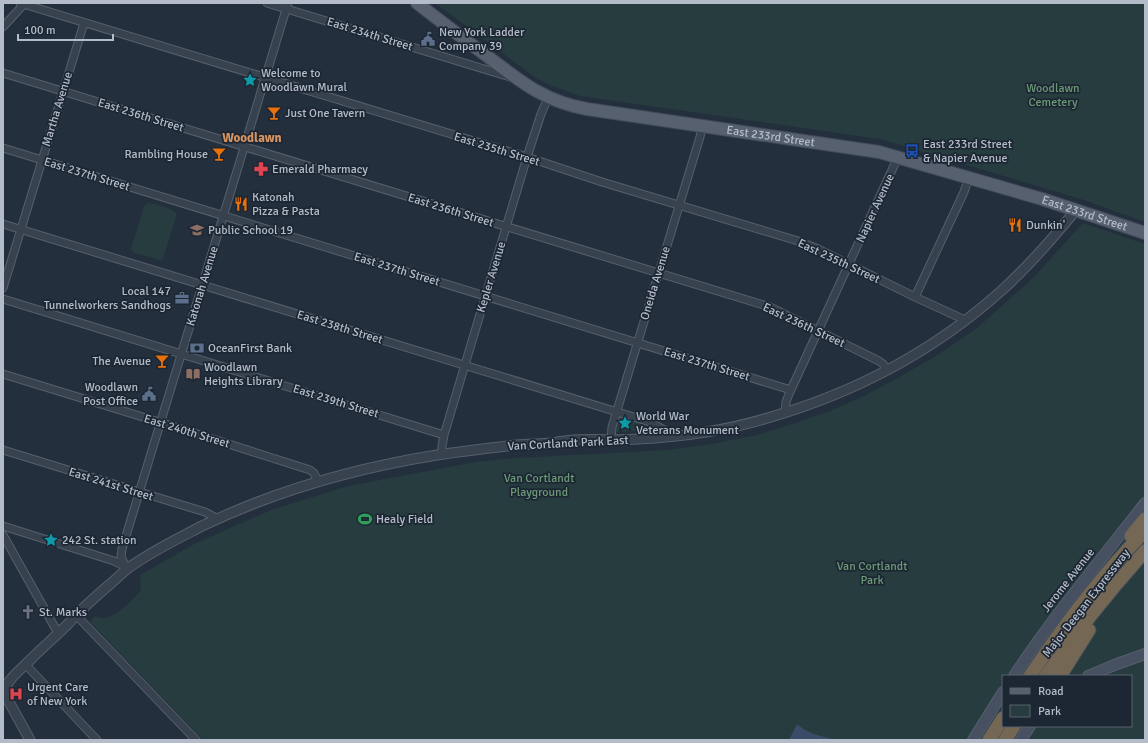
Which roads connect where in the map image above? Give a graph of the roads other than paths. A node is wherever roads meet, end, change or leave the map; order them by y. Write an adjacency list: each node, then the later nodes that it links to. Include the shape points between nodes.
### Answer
1 (23, 3): 5 (street, East 235th Street); 6 (street)
2 (268, 3): 4 (street, East 234th Street)
3 (417, 3): 9 (main road, East 233rd Street)
4 (287, 6): 8 (street, Katonah Avenue); 9 (street, East 234th Street)
5 (84, 23): 8 (street, East 235th Street); 10 (street, Martha Avenue)
6 (3, 27)
7 (3, 73): 10 (street, East 236th Street)
8 (265, 78): 13 (street, Katonah Avenue); 15 (street, East 235th Street)
9 (518, 80): 11 (main road, East 233rd Street)
10 (63, 92): 13 (street, East 236th Street); 17 (street, Martha Avenue)
11 (548, 98): 12 (main road, East 233rd Street, via 576,107); 15 (street, Kepler Avenue)
12 (702, 126): 16 (main road, East 233rd Street, via 870,150); 19 (street, Oneida Avenue)
13 (244, 147): 21 (street, Katonah Avenue); 23 (street, East 236th Street)
14 (3, 148): 17 (street, East 237th Street)
15 (527, 157): 19 (street, East 235th Street); 23 (street, Kepler Avenue)
16 (898, 157): 18 (main road, East 233rd Street); 26 (street, Napier Avenue)
17 (42, 160): 21 (street, East 237th Street); 24 (street, Martha Avenue)
18 (969, 177): 20 (main road, East 233rd Street); 31 (street)
19 (679, 205): 26 (street, East 235th Street, via 798,241); 27 (street, Oneida Avenue)
20 (1076, 210): 25 (main road, East 233rd Street); 33 (street, Van Cortlandt Park East, via 1022,270)
21 (223, 216): 28 (street, Katonah Avenue); 30 (street, East 237th Street)
22 (3, 224): 24 (street, East 238th Street)
23 (506, 226): 27 (street, East 236th Street); 30 (street, Kepler Avenue)
24 (21, 229): 28 (street, East 238th Street); 29 (street, Martha Avenue)
25 (1145, 233)
26 (849, 264): 31 (street, East 235th Street); 34 (street, Napier Avenue)
27 (658, 273): 34 (street, East 236th Street, via 770,307); 35 (street, Oneida Avenue)
28 (202, 284): 36 (street, Katonah Avenue); 37 (street, East 238th Street)
29 (3, 288)
30 (485, 295): 35 (street, East 237th Street); 37 (street, Kepler Avenue)
31 (915, 297): 33 (street, East 235th Street)
32 (3, 299): 36 (street, East 239th Street)
33 (965, 320): 38 (street, Van Cortlandt Park East)
34 (818, 332): 38 (street, East 236th Street, via 881,362); 40 (street, Napier Avenue)
35 (637, 343): 40 (street, East 237th Street); 41 (street, Oneida Avenue)
36 (181, 354): 43 (street, Katonah Avenue); 44 (street, East 239th Street)
37 (464, 365): 41 (street, East 238th Street); 44 (street, Kepler Avenue)
38 (887, 370): 42 (street, Van Cortlandt Park East, via 835,395)
39 (3, 374): 43 (street, East 240th Street)
40 (791, 390): 42 (street, Napier Avenue)
41 (616, 412): 45 (street, East 238th Street, via 654,424); 46 (street, Oneida Avenue)
42 (785, 413): 45 (street, Van Cortlandt Park East, via 724,429)
43 (160, 422): 49 (street, East 240th Street, via 310,470); 50 (street, Katonah Avenue)
44 (444, 435): 48 (street)
45 (674, 436): 46 (street, Van Cortlandt Park East)
46 (611, 440): 48 (street, Van Cortlandt Park East, via 565,441)
47 (3, 450): 50 (street, East 241st Street)
48 (442, 454): 49 (street, Van Cortlandt Park East)
49 (318, 482): 52 (street, Van Cortlandt Park East)
50 (139, 493): 52 (street, East 241st Street, via 207,513); 58 (street, Katonah Avenue, via 121,554)
51 (1145, 503): 65 (main road, Jerome Avenue, via 1062,608)
52 (218, 519): 58 (street, Van Cortlandt Park East)
53 (1145, 519): 60 (highway, via 1124,544)
54 (3, 526): 58 (street, via 114,561)
55 (1145, 531): 60 (highway, Major Deegan Expressway)
56 (3, 535): 62 (street)
57 (1145, 551): 59 (highway, Major Deegan Expressway)
58 (127, 569): 61 (street, Van Cortlandt Park East)
59 (1116, 583): 67 (highway, Major Deegan Expressway); 68 (highway)
60 (1092, 591): 66 (highway, Major Deegan Expressway)
61 (76, 615): 62 (street, Van Cortlandt Park East); 77 (street)
62 (58, 633): 64 (street, Van Cortlandt Park East)
63 (1145, 654): 69 (main road)
64 (25, 664): 70 (street, Van Cortlandt Park East, via 8,683); 76 (street)
65 (1015, 675)
66 (1031, 675)
67 (1047, 675)
68 (1061, 675)
69 (1090, 675)
70 (3, 693): 75 (street)
71 (1002, 694): 78 (main road)
72 (1002, 720): 79 (highway)
73 (1013, 727): 80 (highway)
74 (1029, 727): 81 (main road)
75 (30, 740)
76 (98, 740)
77 (196, 740)
78 (973, 740)
79 (989, 740)
80 (1005, 740)
81 (1021, 740)

